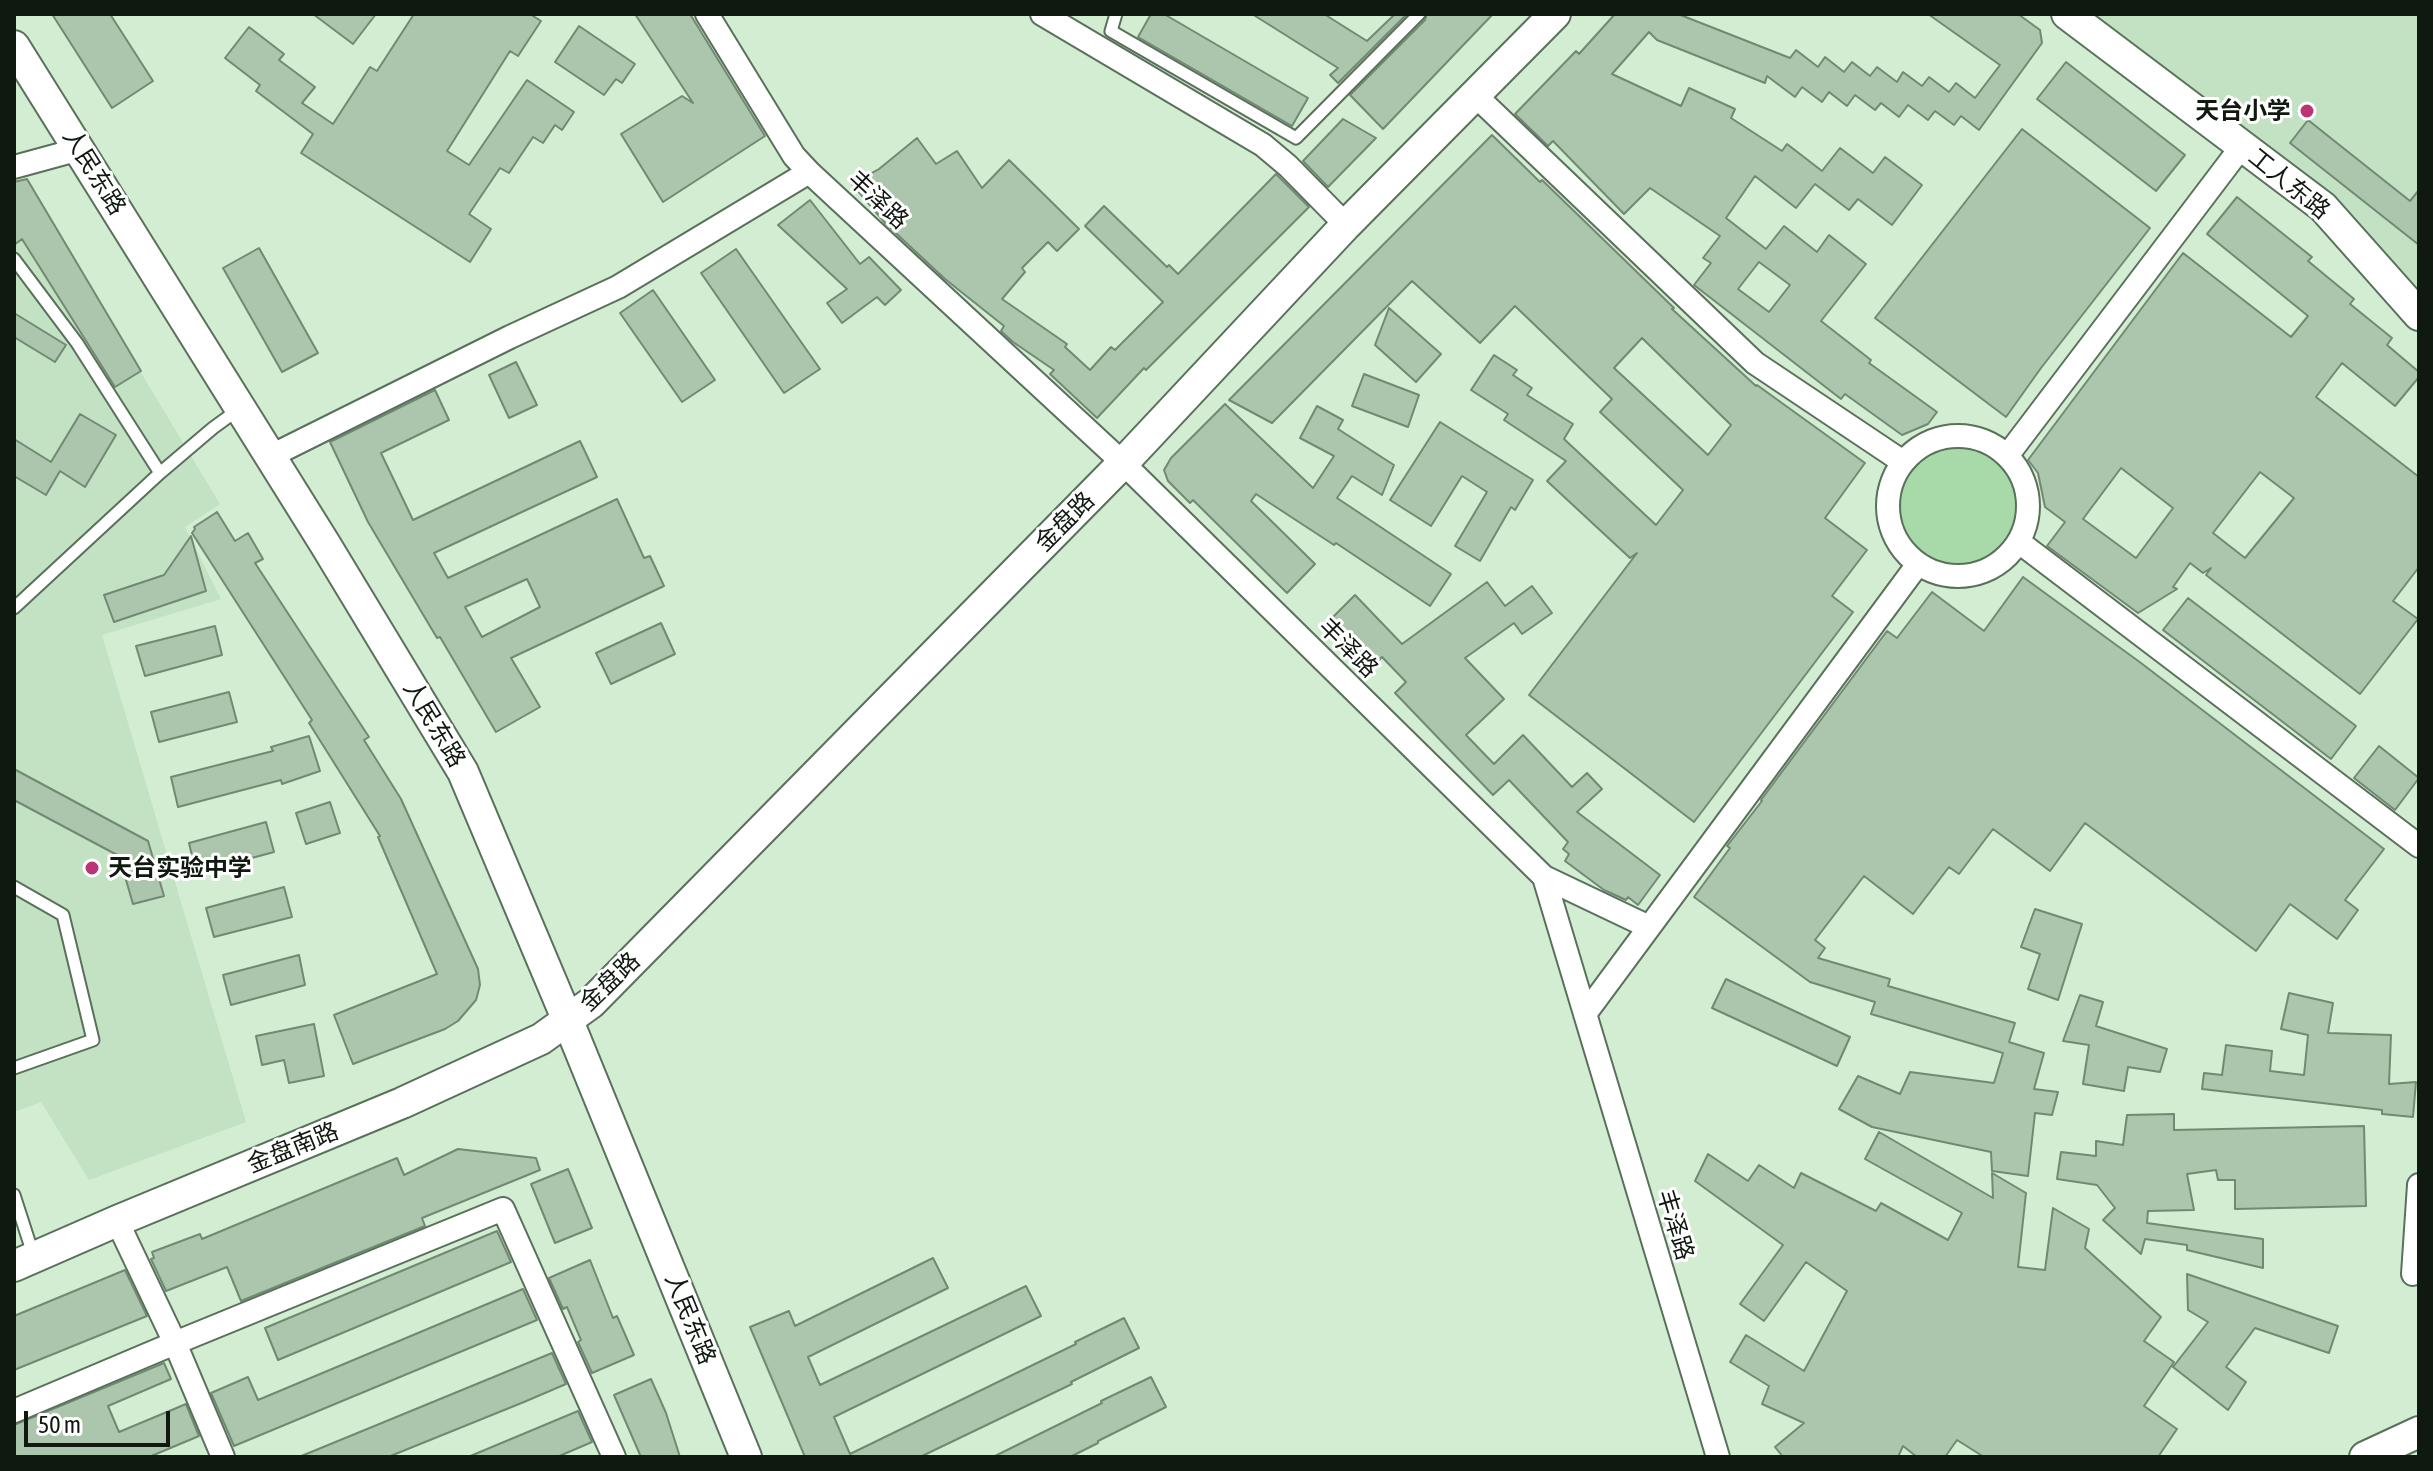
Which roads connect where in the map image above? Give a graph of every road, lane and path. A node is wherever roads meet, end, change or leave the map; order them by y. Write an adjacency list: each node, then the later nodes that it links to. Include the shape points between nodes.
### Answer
1 (707, 14): 12 (street, 丰泽路)
2 (1042, 14): 13 (street, via 1263,145)
3 (1116, 14): 4 (lane, via 1111,31 1296,138)
4 (1419, 14)
5 (1555, 14): 8 (main road, 金盘路)
6 (2067, 14): 9 (main road, 工人东路)
7 (14, 46): 10 (main road, 人民东路)
8 (1476, 96): 13 (main road, 金盘路); 19 (street, via 1755,363)
9 (2242, 146): 15 (main road, 工人东路, via 2323,207); 17 (street)
10 (80, 149): 11 (street); 16 (main road, 人民东路)
11 (14, 167)
12 (809, 172): 18 (street, via 618,287); 20 (street, 丰泽路)
13 (1346, 225): 20 (main road, 金盘路)
14 (14, 259): 21 (lane, via 77,343)
15 (2419, 315)
16 (240, 409): 18 (main road, 人民东路); 21 (lane)
17 (2007, 456): 19 (street, via 1965,436 1920,446); 22 (street, via 2028,497)
18 (269, 457): 30 (main road, 人民东路, via 463,772)
19 (1903, 462): 23 (street, via 1887,505 1901,548)
20 (1123, 463): 26 (street, 丰泽路); 30 (main road, 金盘路)
21 (160, 473): 24 (lane)
22 (2019, 542): 23 (street, via 1984,572 1961,577); 25 (street)
23 (1918, 564): 28 (street)
24 (14, 608)
25 (2419, 846)
26 (1544, 877): 28 (street); 29 (street, 丰泽路)
27 (14, 887): 31 (lane, via 63,915 93,1040)
28 (1649, 927): 29 (street)
29 (1585, 1014): 43 (street, 丰泽路)
30 (568, 1021): 34 (main road, 金盘南路, via 541,1039 402,1103); 42 (main road, 人民东路)
31 (14, 1068)
32 (2419, 1185): 36 (street)
33 (14, 1195): 35 (lane)
34 (117, 1221): 35 (main road, 金盘南路); 37 (street)
35 (24, 1262)
36 (2413, 1274)
37 (175, 1343): 38 (street); 40 (street); 41 (street, via 503,1209)
38 (14, 1411)
39 (2419, 1432): 44 (main road)
40 (223, 1457)
41 (614, 1457)
42 (746, 1457)
43 (1718, 1457)
44 (2365, 1457)

